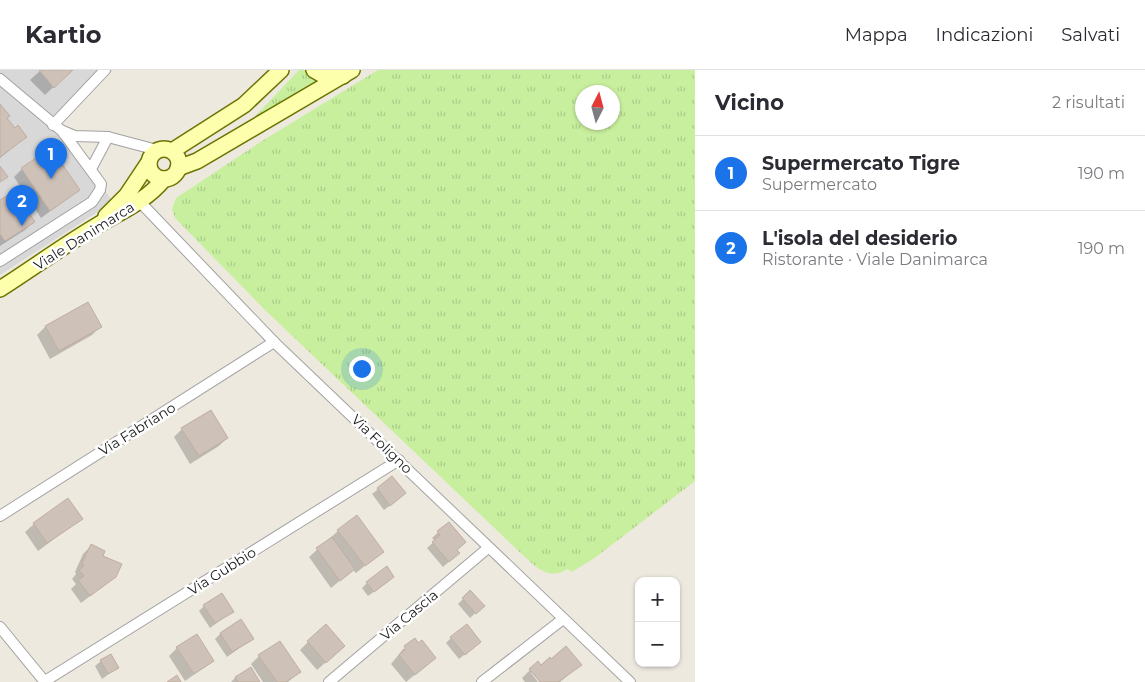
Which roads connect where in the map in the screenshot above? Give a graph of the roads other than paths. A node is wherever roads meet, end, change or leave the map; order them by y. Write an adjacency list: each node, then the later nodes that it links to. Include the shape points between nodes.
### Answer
1 (106, 70): 6 (street)
2 (281, 70): 8 (main road, via 244,104)
3 (314, 70): 4 (main road, via 321,74)
4 (348, 73): 9 (main road, via 197,161)
5 (0, 79): 6 (street)
6 (57, 128): 7 (street, via 75,136); 10 (street)
7 (108, 137): 8 (street); 10 (street)
8 (159, 155): 9 (main road, via 178,158); 11 (main road, via 155,176); 13 (main road)
9 (178, 168): 11 (main road, Viale Danimarca, via 173,176)
10 (91, 169): 14 (street, Viale Danimarca, via 101,184 92,202)
11 (164, 179): 12 (main road, Viale Danimarca)
12 (140, 202): 13 (main road, Viale Danimarca); 16 (street, Via Foligno)
13 (98, 225): 15 (main road, Viale Danimarca)
14 (0, 261)
15 (0, 289)
16 (274, 342): 17 (street, Via Foligno); 18 (street, Via Fabriano)
17 (399, 460): 19 (street, Via Foligno); 22 (street, Via Gubbio)
18 (0, 516)
19 (488, 548): 20 (street, Via Foligno); 23 (street, Via Cascia)
20 (563, 619): 24 (street); 25 (street, Via Foligno)
21 (0, 627): 22 (street)
22 (45, 682)
23 (329, 682)
24 (482, 682)
25 (630, 682)

